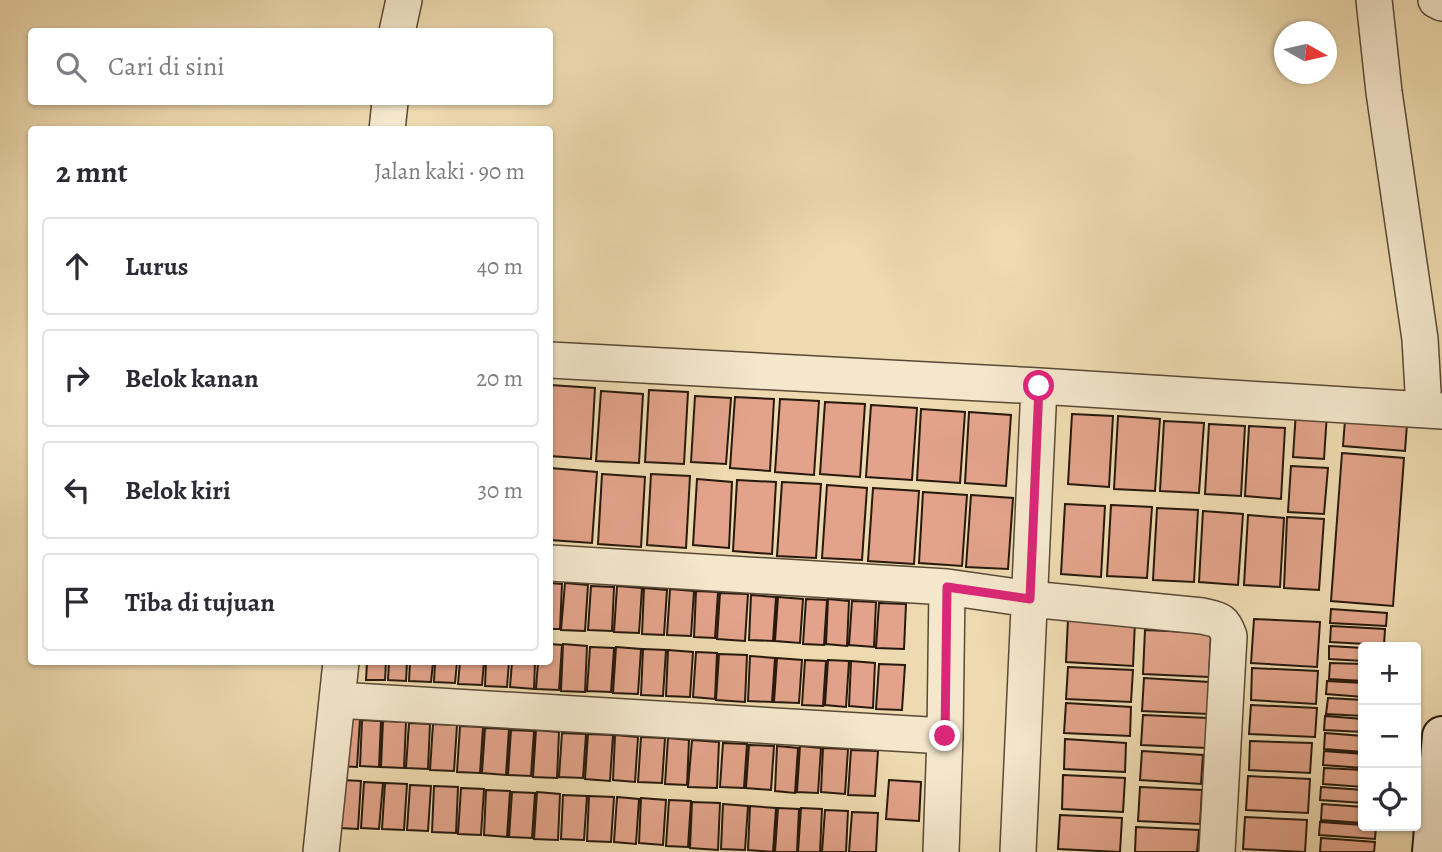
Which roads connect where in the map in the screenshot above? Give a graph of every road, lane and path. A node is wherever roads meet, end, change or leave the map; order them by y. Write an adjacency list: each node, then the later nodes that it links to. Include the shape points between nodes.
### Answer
1 (404, 0): 5 (street)
2 (1374, 0): 10 (street)
3 (1436, 0): 4 (street)
4 (1442, 3)
5 (398, 28)
6 (390, 105): 7 (street)
7 (387, 126)
8 (553, 360): 9 (street)
9 (1039, 386): 10 (street); 13 (street)
10 (1433, 410)
11 (553, 564): 12 (street)
12 (947, 587): 13 (street); 16 (street)
13 (1030, 599): 20 (street); 21 (street, via 1202,616 1226,626)
14 (341, 665): 15 (street)
15 (337, 700): 16 (street); 18 (street)
16 (945, 736): 19 (street)
17 (1442, 736): 22 (street)
18 (321, 852)
19 (941, 852)
20 (1018, 852)
21 (1217, 852)
22 (1432, 852)

